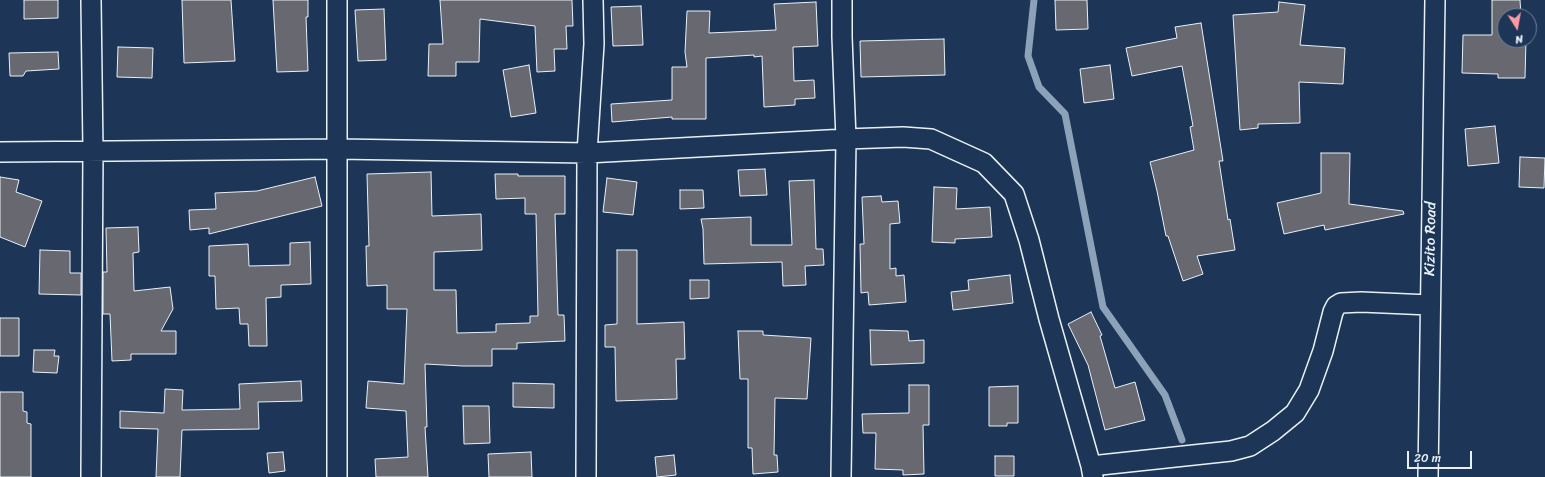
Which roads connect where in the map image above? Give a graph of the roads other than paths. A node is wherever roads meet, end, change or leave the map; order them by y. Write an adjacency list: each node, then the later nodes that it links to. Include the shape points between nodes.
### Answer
1 (92, 0): 8 (street)
2 (338, 0): 7 (street)
3 (593, 0): 10 (street, via 594,44)
4 (842, 0): 6 (street)
5 (1435, 0): 11 (street, Kizito Road)
6 (846, 138): 10 (street); 12 (street, via 931,139 984,163 1014,194); 16 (street)
7 (338, 149): 8 (street); 10 (street); 14 (street)
8 (93, 151): 9 (street); 13 (street)
9 (0, 152)
10 (587, 153): 15 (street)
11 (1430, 306): 12 (street, via 1362,302 1341,303 1336,306 1323,351 1296,413 1250,446 1230,452); 17 (street, Kizito Road)
12 (1092, 471)
13 (91, 477)
14 (337, 477)
15 (586, 477)
16 (840, 477)
17 (1428, 477)

